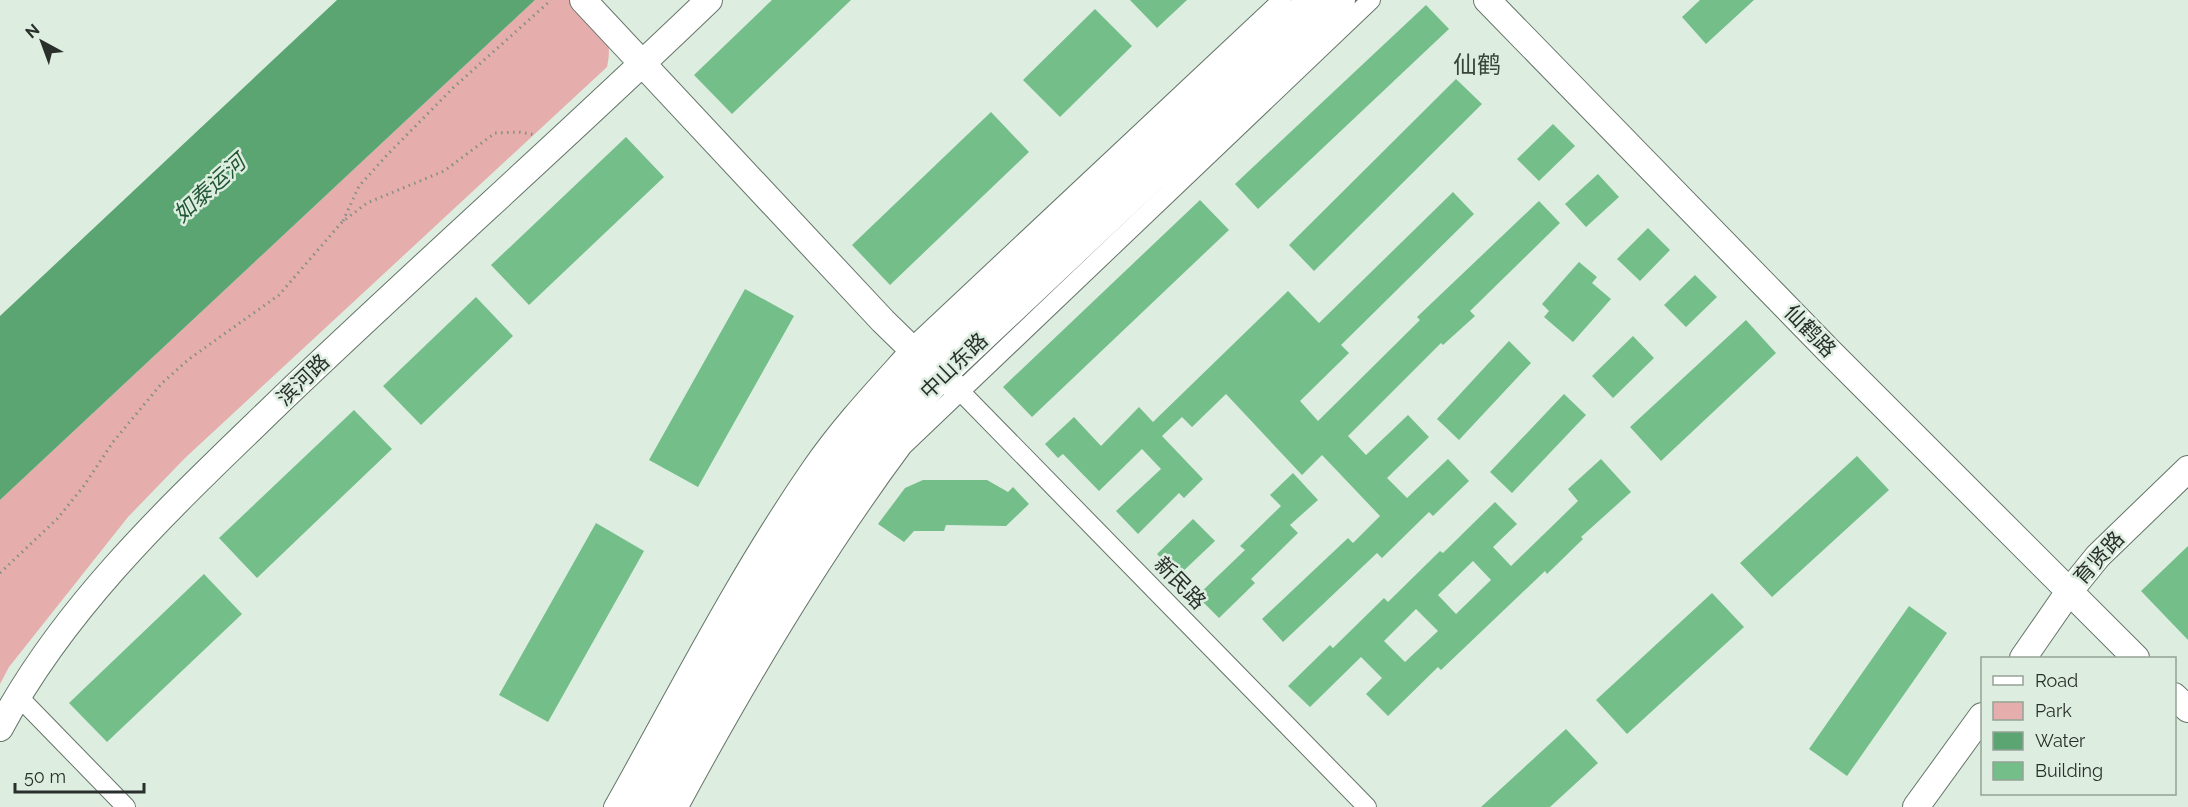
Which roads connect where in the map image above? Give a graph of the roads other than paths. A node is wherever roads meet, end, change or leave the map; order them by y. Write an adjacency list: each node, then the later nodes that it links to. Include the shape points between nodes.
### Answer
1 (709, 0): 8 (street, 滨河路)
2 (1282, 0): 9 (street)
3 (1312, 0): 9 (main road, 中山东路)
4 (1341, 0): 9 (main road, 中山东路)
5 (1371, 0): 9 (street)
6 (1487, 0): 11 (street, 仙鹤路)
7 (587, 4): 8 (street)
8 (643, 64): 9 (street); 14 (street, 滨河路, via 416,270 182,496 108,575)
9 (934, 369): 20 (street, via 868,395 807,474 728,602); 21 (main road, 中山东路, via 848,449 772,567); 22 (main road, 中山东路, via 837,502 757,633); 23 (street, via 903,446 854,512 798,601); 24 (street, 新民路)
10 (2188, 469): 11 (street, 育贤路, via 2098,556)
11 (2068, 593): 12 (street, 育贤路); 13 (street, 仙鹤路)
12 (2024, 657)
13 (2135, 657)
14 (17, 695): 18 (street, 滨河路); 19 (street)
15 (2176, 697): 16 (street)
16 (2188, 709)
17 (1981, 719): 25 (street)
18 (0, 728)
19 (126, 807)
20 (613, 807)
21 (636, 807)
22 (661, 807)
23 (679, 807)
24 (1367, 807)
25 (1916, 807)

